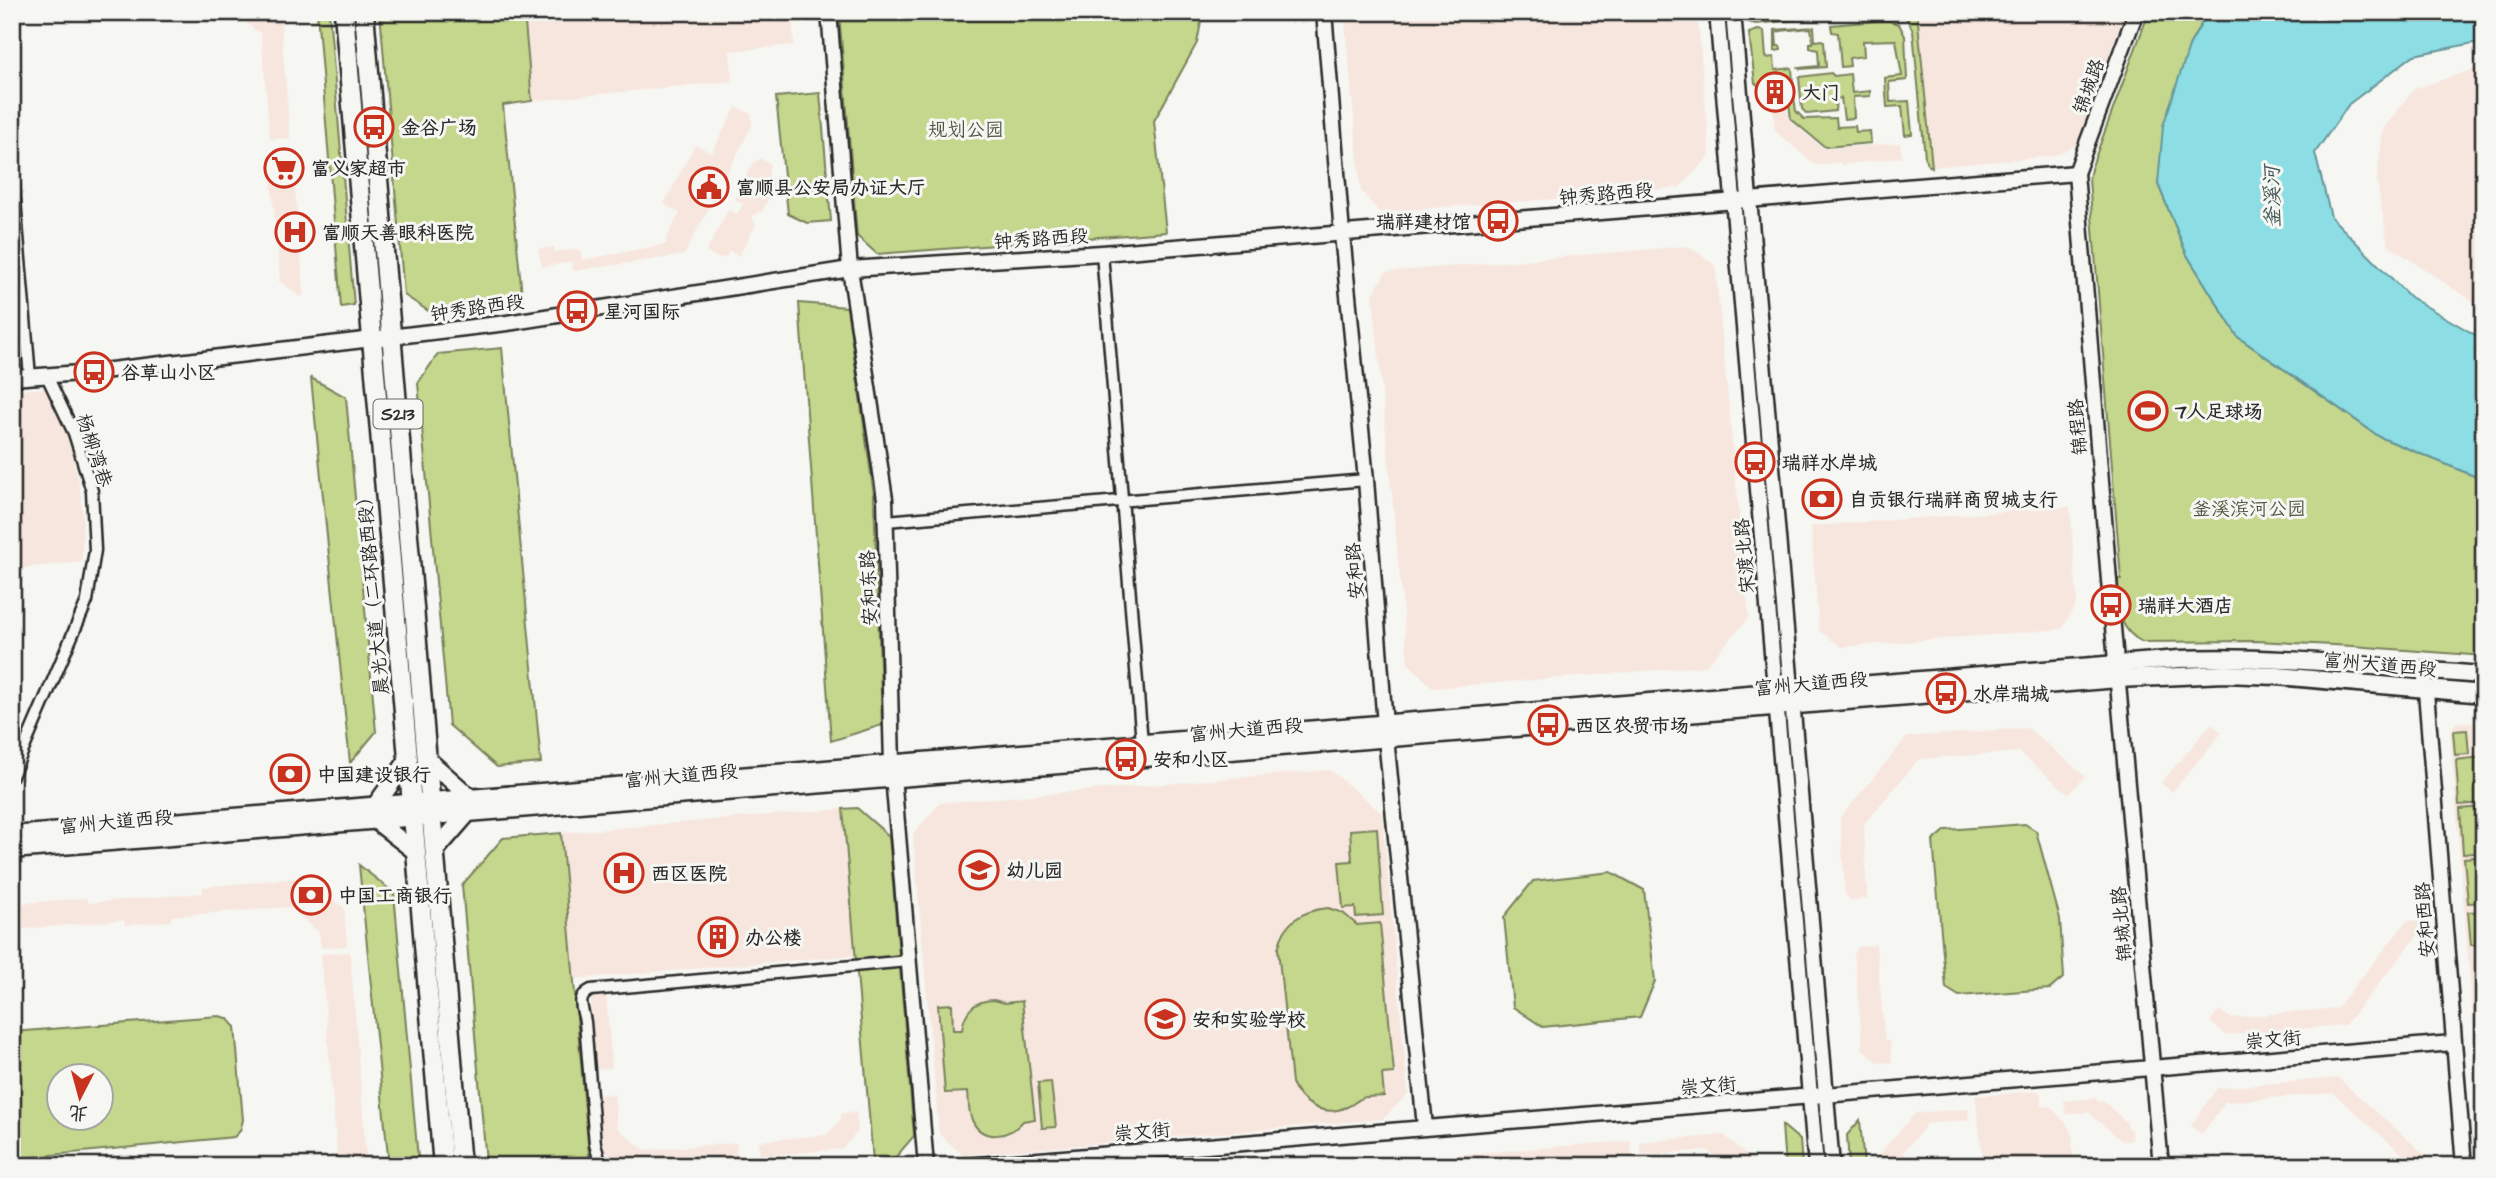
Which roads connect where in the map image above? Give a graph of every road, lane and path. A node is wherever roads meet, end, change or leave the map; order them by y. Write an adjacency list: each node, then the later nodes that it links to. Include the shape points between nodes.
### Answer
1 (344, 12): 16 (highway, 晨光大道（二环路西段） / S213)
2 (364, 12): 15 (highway, S213)
3 (829, 12): 14 (street, 安和东路)
4 (1324, 12): 12 (street, 安和路)
5 (1717, 12): 11 (street, 宋渡北路)
6 (1733, 12): 10 (street, 宋渡北路)
7 (2136, 12): 9 (street, 锦城路)
8 (12, 165): 18 (street)
9 (2076, 173): 10 (street, 钟秀路西段); 23 (street, 锦程路)
10 (1749, 201): 11 (street, 钟秀路西段); 28 (street, 宋渡北路)
11 (1734, 202): 12 (street, 钟秀路西段); 28 (street, 宋渡北路)
12 (1342, 234): 13 (street, 钟秀路西段); 20 (street, 安和路)
13 (1102, 253): 14 (street, 钟秀路西段); 21 (street)
14 (850, 269): 15 (street, 钟秀路西段); 22 (street, 安和东路)
15 (392, 338): 16 (street, 钟秀路西段); 31 (highway, S213)
16 (372, 340): 17 (street, 钟秀路西段); 32 (highway, 晨光大道（二环路西段） / S213)
17 (47, 376): 18 (street, 钟秀路西段); 34 (street, 杨柳湾巷, via 74,433 92,491 95,550 87,601)
18 (30, 377): 19 (street, 钟秀路西段)
19 (12, 378)
20 (1366, 480): 21 (street); 29 (street, 安和路)
21 (1122, 501): 22 (street); 30 (street)
22 (886, 521): 33 (street, 安和东路)
23 (2117, 671): 24 (main road, 富州大道西段, via 2222,658); 26 (main road, 富州大道西段, via 2277,676); 28 (main road, 富州大道西段); 45 (street, 锦城北路)
24 (2425, 671): 25 (main road, 富州大道西段); 26 (street, 安和西路)
25 (2484, 675)
26 (2426, 689): 27 (main road, 富州大道西段); 44 (street, 安和西路)
27 (2484, 694)
28 (1783, 698): 29 (main road, 富州大道西段); 46 (street, 宋渡北路); 47 (street, 宋渡北路)
29 (1385, 731): 30 (main road, 富州大道西段); 33 (main road, 富州大道西段); 48 (street, 安和路)
30 (1142, 743): 33 (main road, 富州大道西段)
31 (427, 759): 35 (main road); 36 (highway, S213)
32 (408, 760): 37 (highway, 晨光大道（二环路西段） / S213); 38 (main road)
33 (893, 771): 35 (main road, 富州大道西段); 43 (street, 安和东路)
34 (12, 776)
35 (470, 805): 36 (main road, 富州大道西段); 41 (main road)
36 (431, 808): 37 (main road, 富州大道西段); 41 (highway)
37 (412, 810): 38 (main road, 富州大道西段); 42 (highway, 晨光大道（二环路西段）)
38 (376, 813): 39 (main road, 富州大道西段); 40 (main road, 富州大道西段); 42 (main road)
39 (12, 835)
40 (12, 850)
41 (435, 851): 50 (highway)
42 (416, 852): 49 (highway, 晨光大道（二环路西段）)
43 (908, 961): 51 (street, via 586,992 580,1006); 52 (street, 安和东路)
44 (2453, 1042): 45 (street, 崇文街); 57 (street, 安和西路)
45 (2153, 1068): 46 (street, 崇文街); 56 (street, 锦城北路)
46 (1826, 1094): 47 (street, 崇文街); 55 (street, 宋渡北路)
47 (1809, 1096): 48 (street, 崇文街); 54 (street, 宋渡北路)
48 (1425, 1126): 53 (street, 崇文街)
49 (443, 1166)
50 (461, 1166)
51 (601, 1166)
52 (926, 1166)
53 (965, 1166)
54 (1816, 1166)
55 (1832, 1166)
56 (2161, 1166)
57 (2464, 1166)

